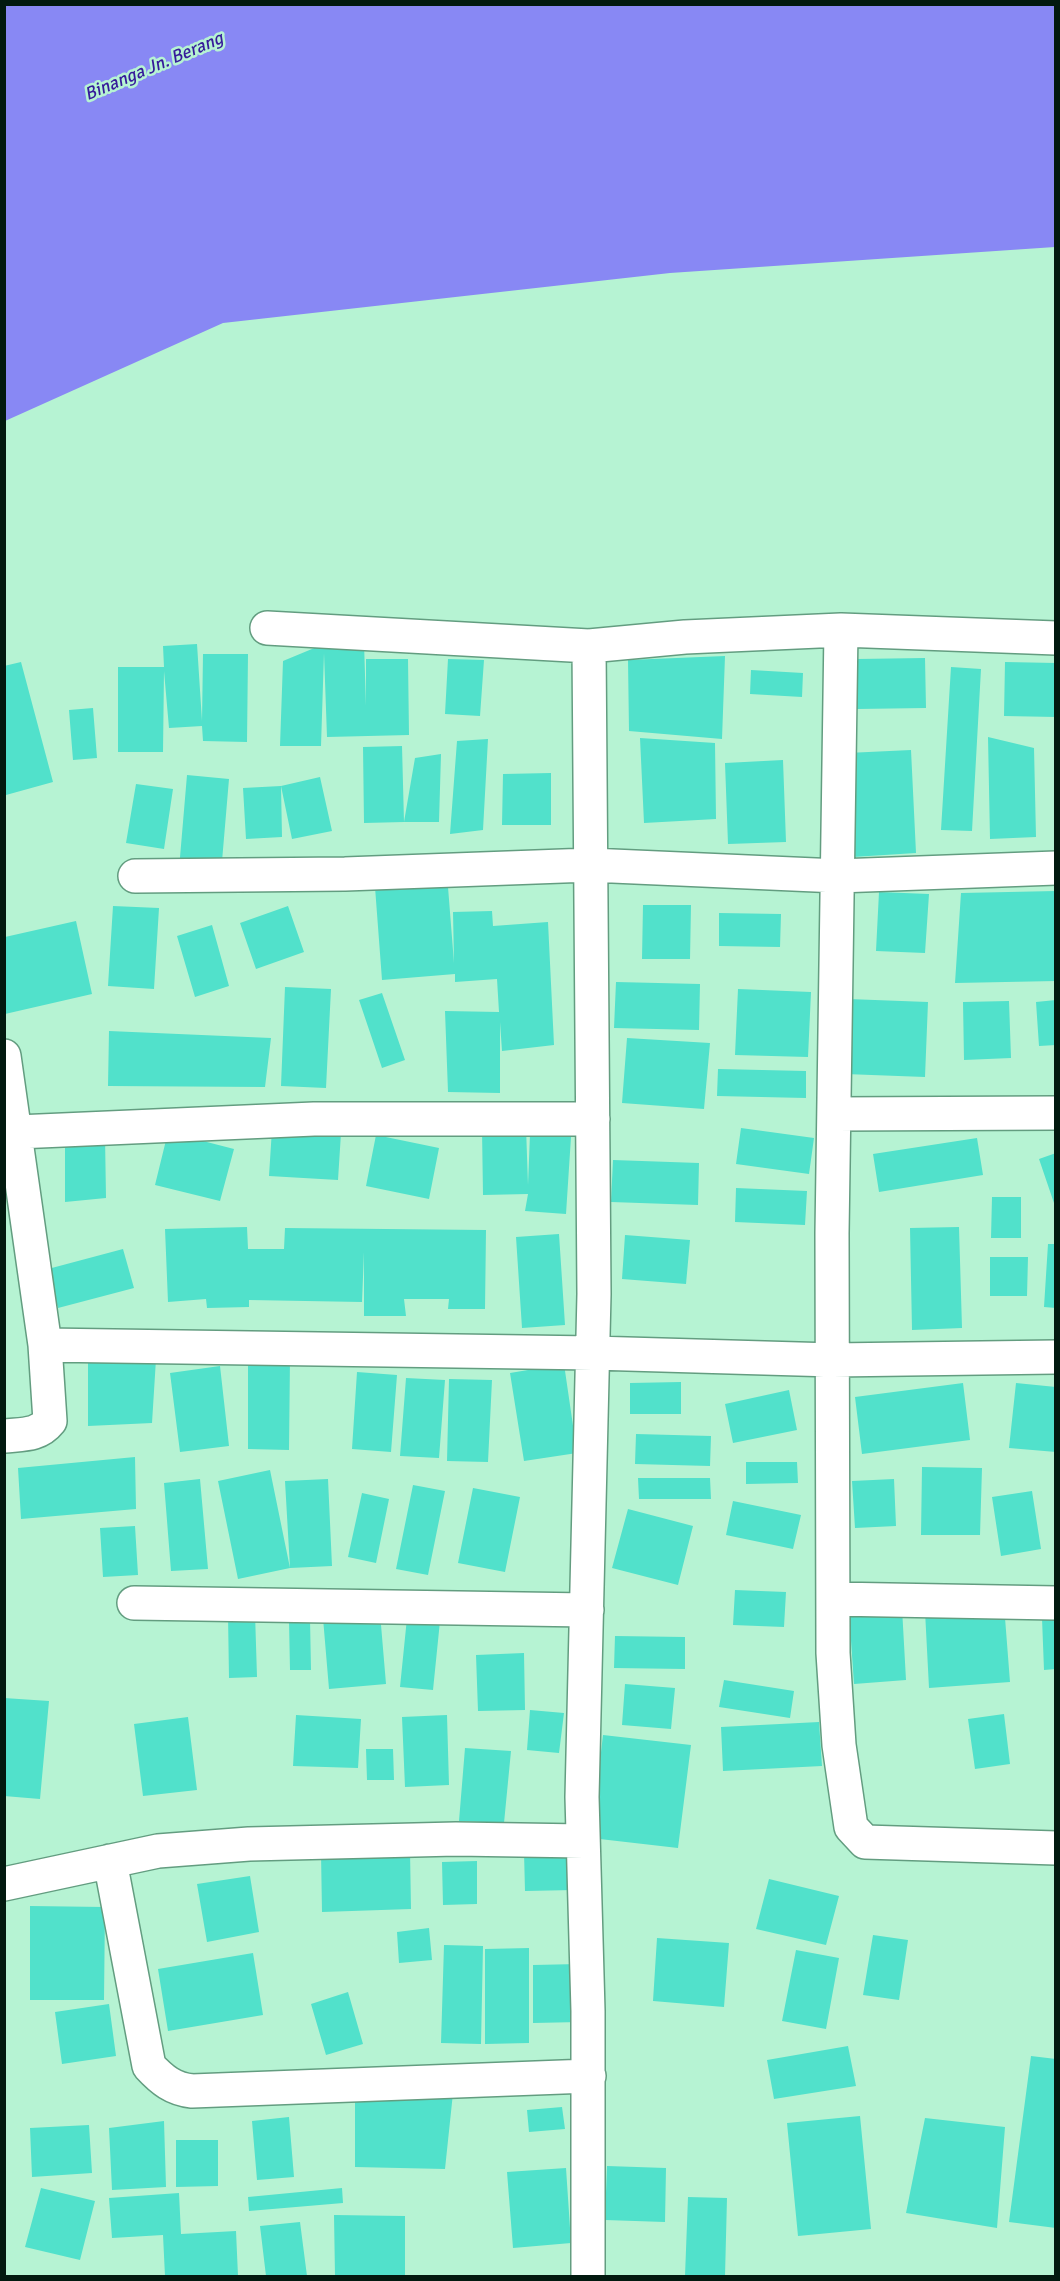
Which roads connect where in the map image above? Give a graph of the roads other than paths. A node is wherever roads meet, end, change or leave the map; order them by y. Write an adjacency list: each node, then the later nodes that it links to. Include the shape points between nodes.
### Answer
1 (267, 628): 4 (street)
2 (841, 630): 3 (street); 4 (street); 8 (street)
3 (1056, 638)
4 (589, 646): 5 (street)
5 (590, 865): 7 (street, via 345,874); 8 (street); 12 (street)
6 (1056, 868): 8 (street)
7 (135, 876)
8 (838, 876): 11 (street)
9 (4, 1056): 13 (street)
10 (1056, 1113): 11 (street)
11 (835, 1114): 17 (street)
12 (593, 1119): 13 (street, via 314,1119); 15 (street)
13 (17, 1132): 14 (street)
14 (45, 1345): 15 (street); 18 (street, via 50,1420 34,1434)
15 (593, 1353): 17 (street); 22 (street)
16 (1056, 1357): 17 (street)
17 (833, 1360): 19 (street)
18 (4, 1436)
19 (833, 1599): 21 (street); 24 (street, via 839,1745 851,1827 865,1842)
20 (134, 1603): 22 (street)
21 (1056, 1604)
22 (587, 1610): 23 (street)
23 (583, 1841): 25 (street, via 456,1839 249,1844 158,1851); 27 (street)
24 (1056, 1848)
25 (110, 1861): 26 (street); 27 (street, via 149,2066 179,2090)
26 (4, 1884)
27 (588, 2076): 28 (street)
28 (588, 2277)

